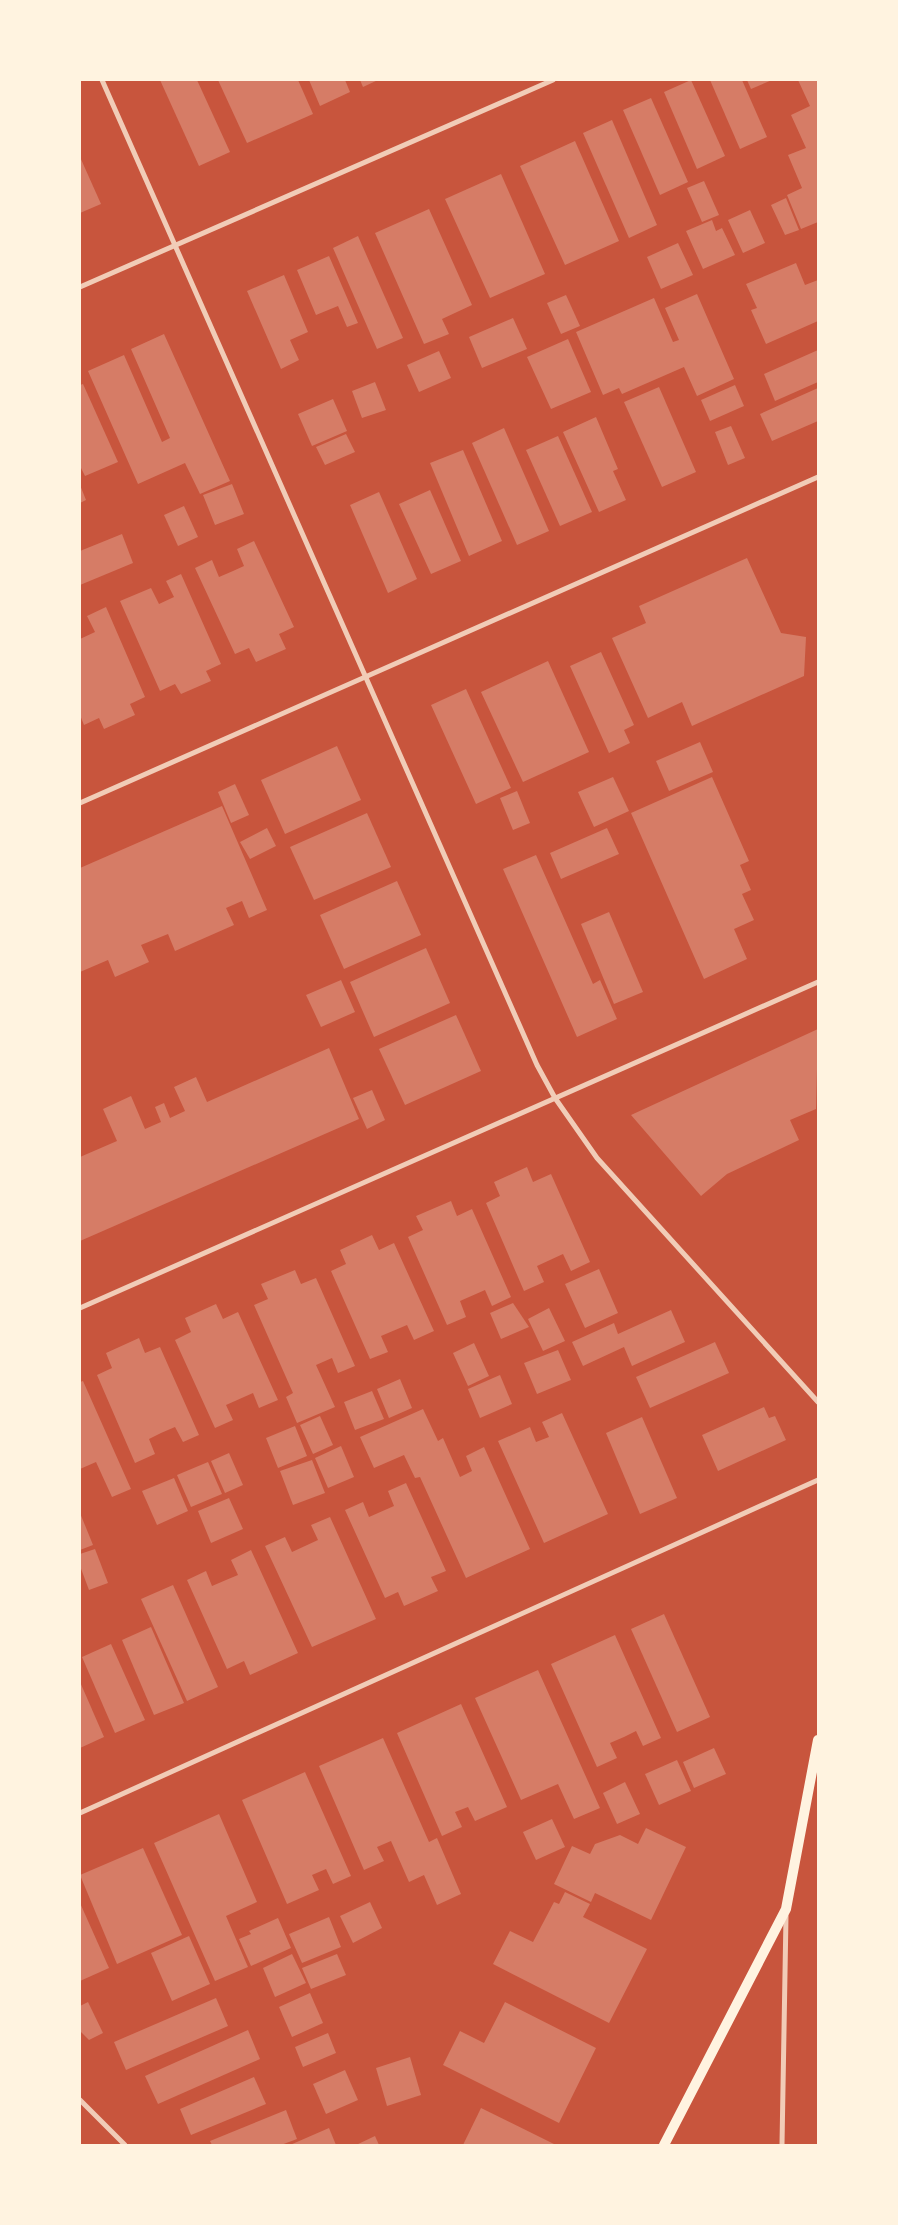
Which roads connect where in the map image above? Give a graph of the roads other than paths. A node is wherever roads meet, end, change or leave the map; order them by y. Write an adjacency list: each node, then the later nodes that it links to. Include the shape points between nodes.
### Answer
1 (102, 80): 3 (street)
2 (553, 80): 3 (street)
3 (175, 246): 4 (street); 6 (street)
4 (80, 288)
5 (818, 477): 6 (street)
6 (366, 677): 7 (street); 9 (street, via 537,1065)
7 (80, 803)
8 (818, 982): 9 (street)
9 (555, 1098): 10 (street); 11 (street, via 597,1158)
10 (80, 1308)
11 (818, 1402)
12 (818, 1480): 14 (street)
13 (818, 1740): 15 (main road)
14 (80, 1813)
15 (786, 1910): 18 (main road); 19 (street)
16 (80, 2100): 17 (street)
17 (125, 2145)
18 (664, 2145)
19 (782, 2145)

